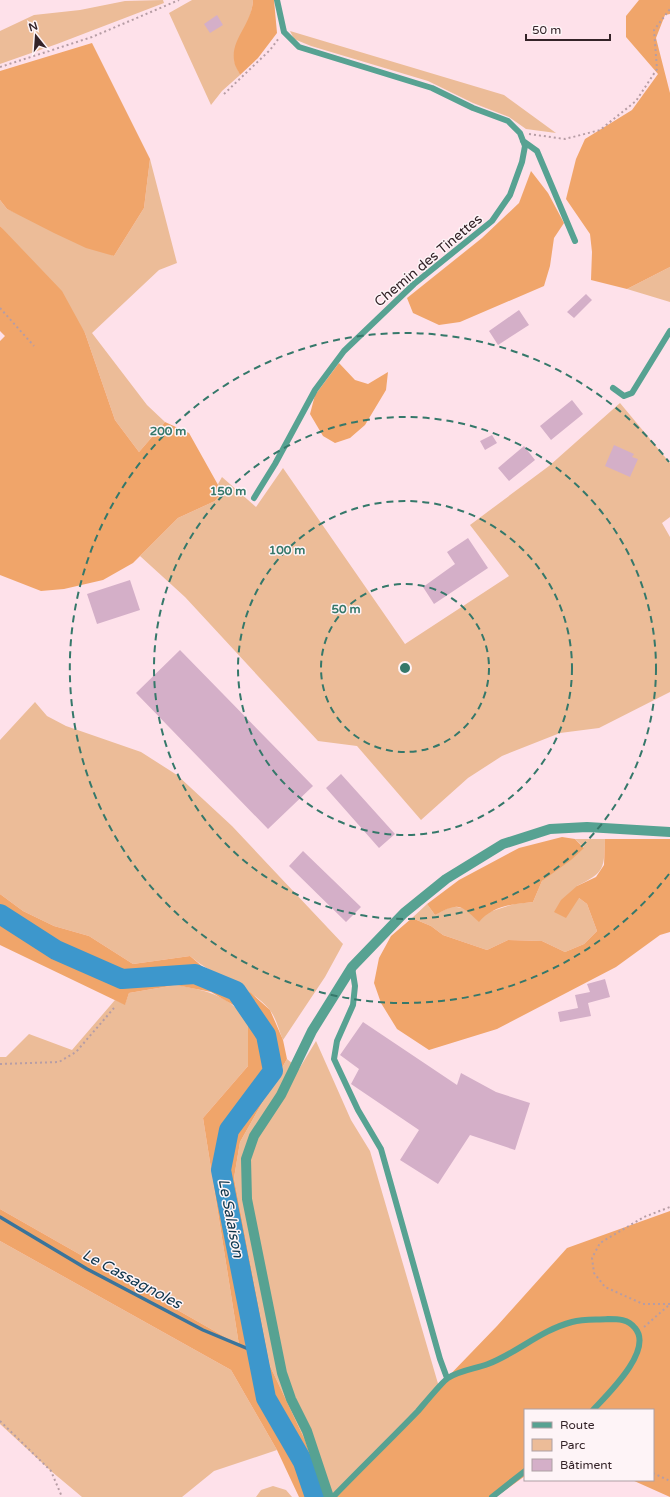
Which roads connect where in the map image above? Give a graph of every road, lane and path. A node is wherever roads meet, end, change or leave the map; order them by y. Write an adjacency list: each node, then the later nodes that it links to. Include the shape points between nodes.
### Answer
1 (179, 0): 6 (path, via 92,37)
2 (277, 0): 5 (lane)
3 (670, 9): 4 (path)
4 (669, 13): 8 (path, via 654,30 657,69 636,102 600,130 565,139)
5 (284, 32): 7 (path, via 270,50); 8 (lane, Chemin des Tinettes, via 299,47 432,88 473,108 508,121)
6 (0, 67)
7 (224, 94)
8 (520, 133): 9 (lane, Chemin des Tinettes)
9 (523, 141): 10 (lane, via 537,151); 15 (lane, Chemin des Tinettes, via 525,146 522,162 510,195 492,221 414,284 344,351 315,390)
10 (575, 241)
11 (0, 308): 13 (path)
12 (670, 331): 14 (lane, via 632,393 624,396)
13 (34, 346)
14 (613, 388)
15 (254, 498)
16 (670, 832): 17 (street, via 587,827 550,829 503,844 446,879 404,913)
17 (352, 967): 22 (lane, via 355,986 353,1005 337,1041 334,1059 358,1110 381,1149); 29 (street, via 312,1031 281,1095 254,1136 246,1159 247,1199 282,1373 291,1399 307,1431)
18 (114, 1008): 19 (path, via 76,1052 59,1062)
19 (0, 1064)
20 (670, 1208): 21 (path, via 644,1217 600,1243 592,1258 594,1273 605,1287 643,1304 670,1304)
21 (639, 1332): 22 (lane, via 631,1323 619,1319 572,1322 549,1330 512,1353); 23 (lane, via 639,1346 634,1360 617,1384)
22 (447, 1378): 30 (lane)
23 (594, 1409)
24 (0, 1421): 28 (path, via 51,1471)
25 (524, 1472): 31 (lane)
26 (654, 1473): 27 (path)
27 (670, 1481)
28 (62, 1497)
29 (329, 1497)
30 (333, 1497)
31 (492, 1497)

